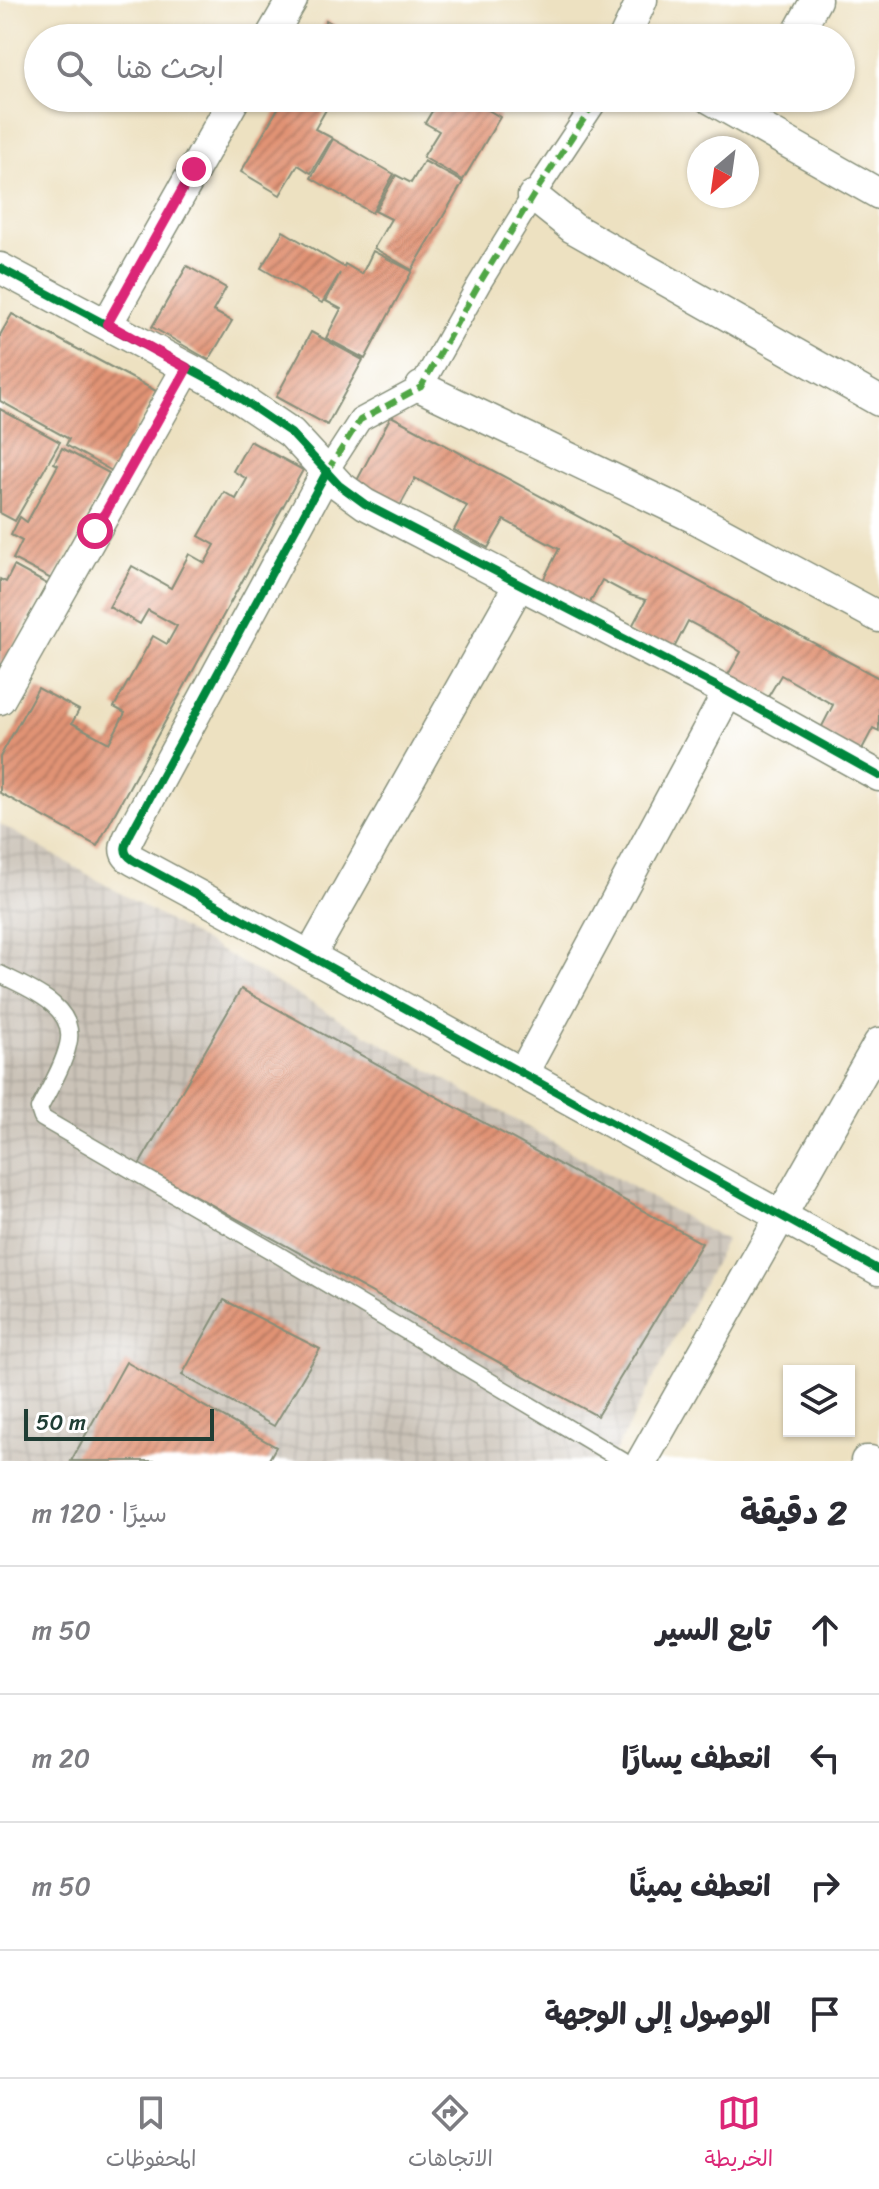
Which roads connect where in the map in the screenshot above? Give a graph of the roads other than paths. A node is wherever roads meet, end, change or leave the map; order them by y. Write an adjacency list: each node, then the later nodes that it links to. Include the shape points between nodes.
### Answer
1 (292, 0): 4 (street)
2 (642, 0): 5 (street)
3 (816, 0): 6 (street)
4 (278, 24)
5 (631, 24)
6 (803, 24)
7 (227, 112): 13 (street)
8 (589, 112): 11 (street)
9 (759, 112): 10 (street)
10 (879, 194)
11 (533, 196): 15 (street); 16 (street, via 573,228)
12 (1, 272): 13 (street)
13 (107, 324): 14 (street)
14 (187, 368): 17 (street, via 275,420); 21 (street)
15 (421, 387): 17 (street, via 360,420); 19 (street, via 697,519)
16 (879, 401)
17 (327, 471): 18 (street, via 365,504); 23 (street, via 125,850 133,860)
18 (520, 583): 20 (street); 23 (street)
19 (879, 617)
20 (728, 692): 22 (street); 26 (street)
21 (0, 699)
22 (879, 776)
23 (310, 956): 26 (street)
24 (0, 974): 29 (lane, via 59,1009 68,1027 68,1048 39,1109 44,1120)
25 (879, 1043): 27 (street)
26 (523, 1073): 27 (street)
27 (780, 1216): 28 (street); 30 (street)
28 (879, 1270)
29 (623, 1461)
30 (642, 1461)

